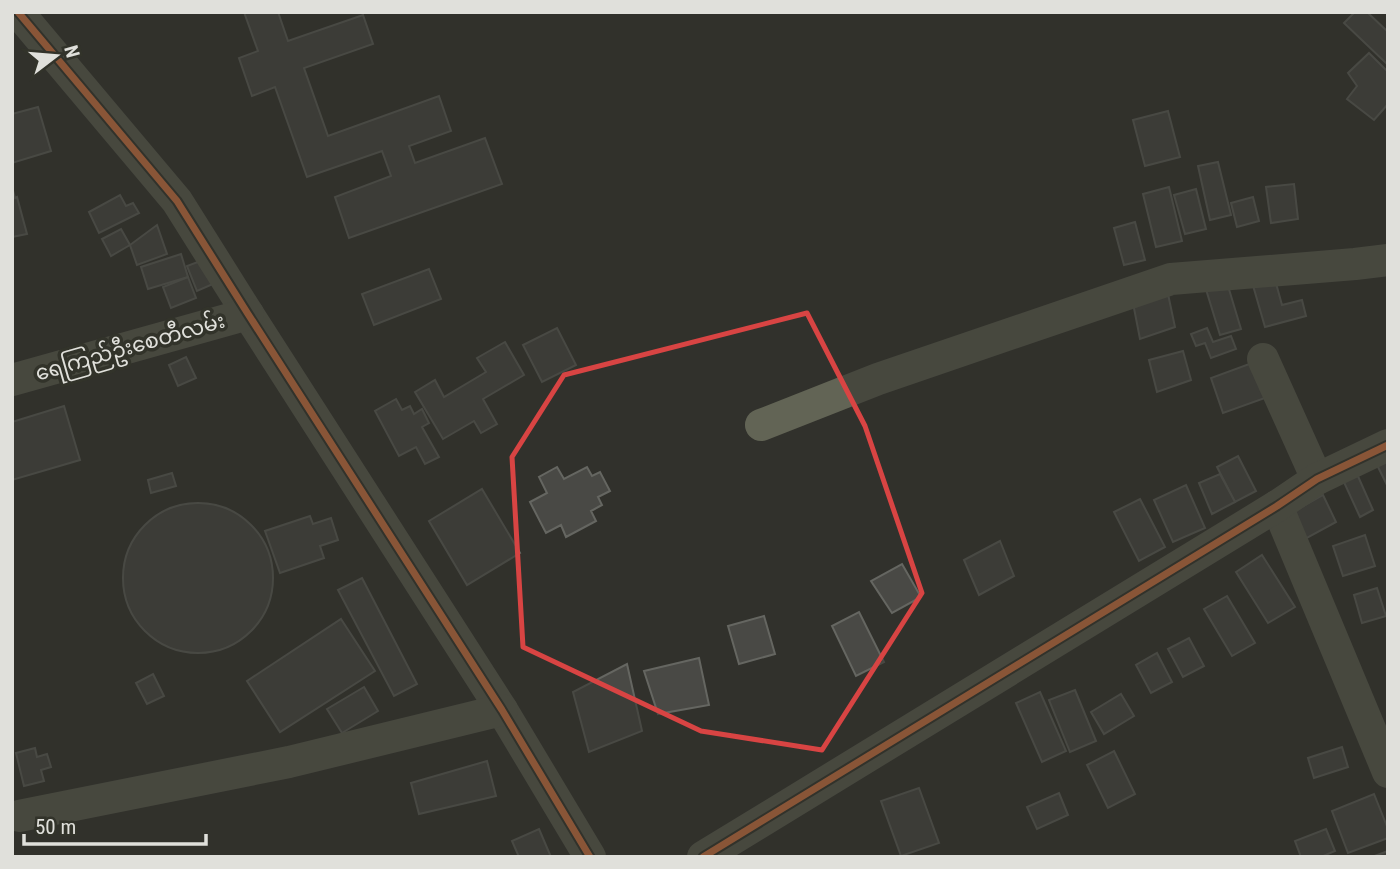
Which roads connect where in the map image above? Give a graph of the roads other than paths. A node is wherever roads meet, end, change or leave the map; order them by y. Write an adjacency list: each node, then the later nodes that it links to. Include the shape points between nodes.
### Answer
1 (19, 12): 3 (street, via 177,201)
2 (1388, 260): 6 (street, via 1171,279 878,379)
3 (248, 314): 5 (street, ရေကြည်ဦးစေတီလမ်း); 10 (street)
4 (1263, 359): 8 (street)
5 (12, 380)
6 (761, 425)
7 (1388, 444): 8 (street)
8 (1317, 479): 9 (street)
9 (1277, 506): 11 (street); 14 (street)
10 (502, 710): 12 (street, via 289,762); 13 (street)
11 (1388, 772)
12 (19, 816)
13 (590, 857)
14 (703, 857)

